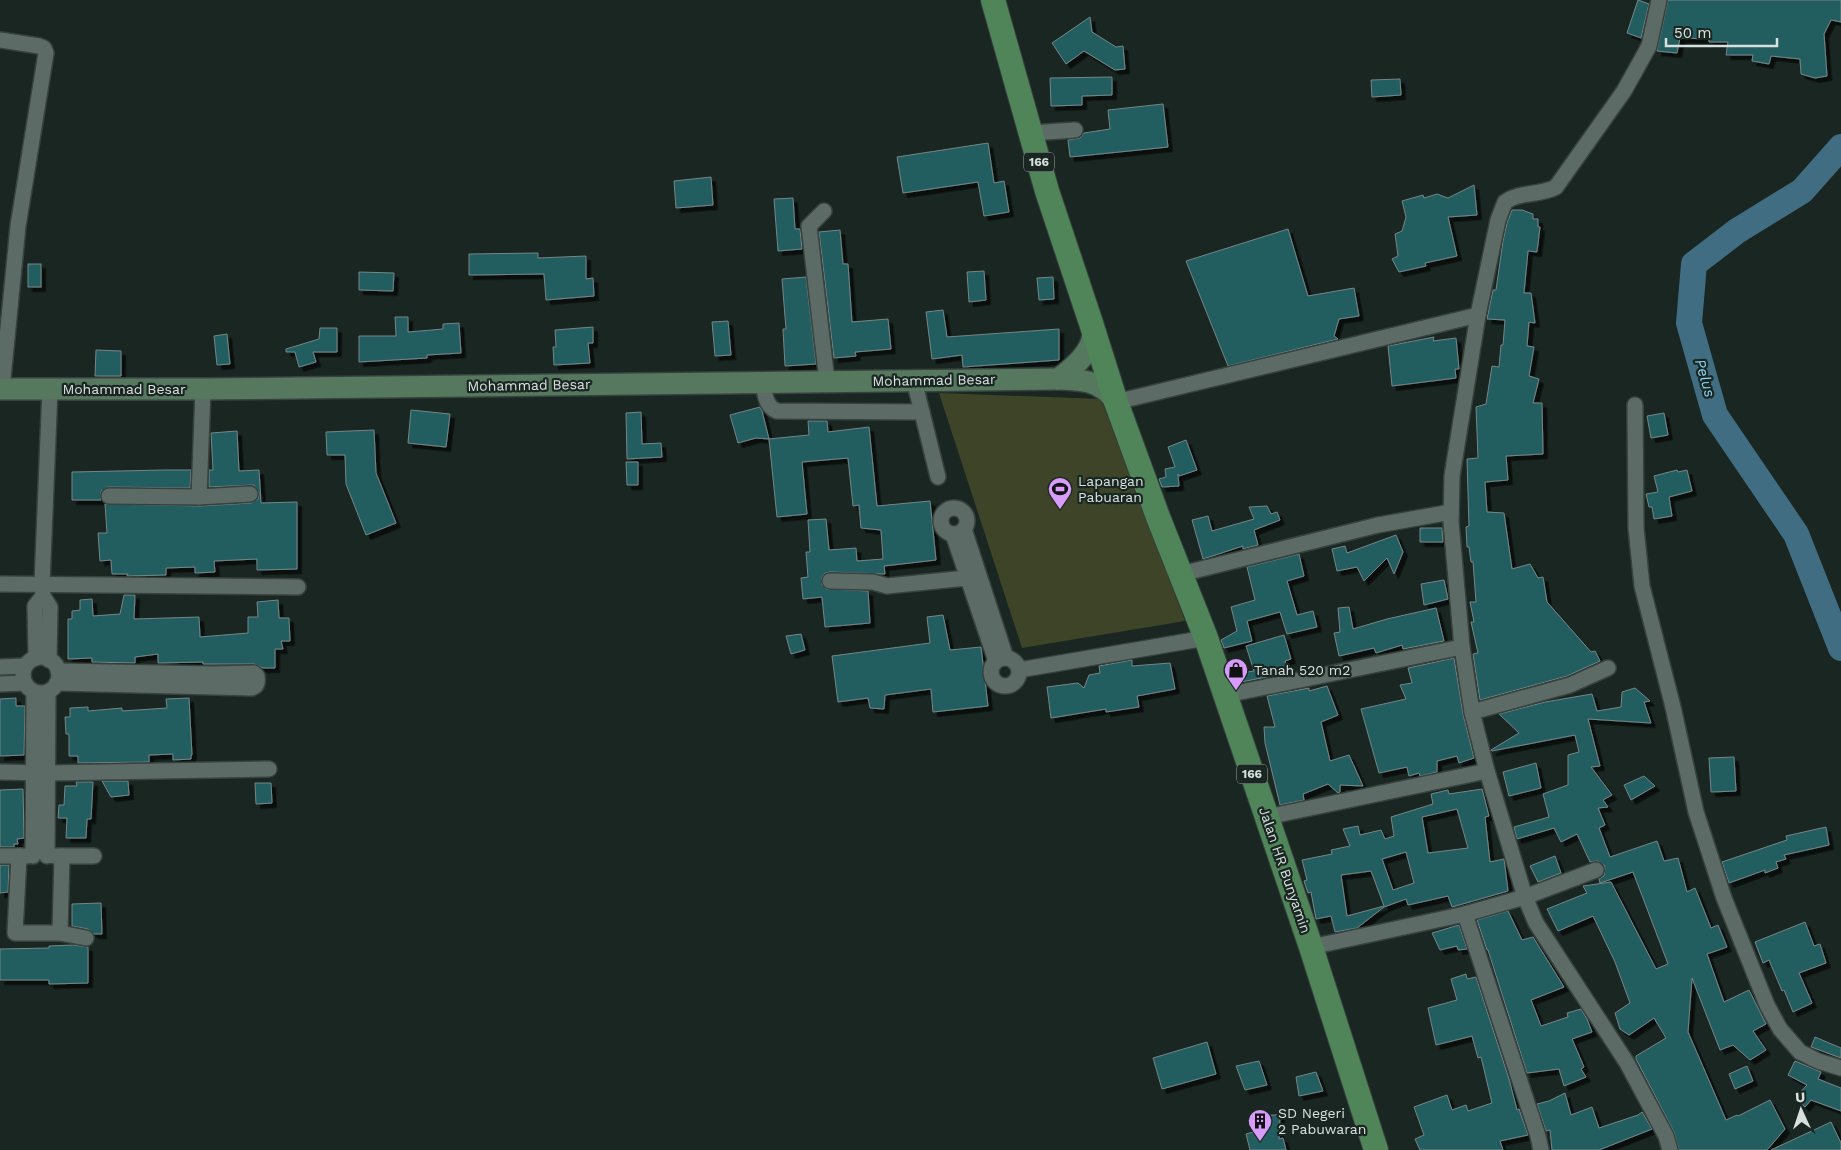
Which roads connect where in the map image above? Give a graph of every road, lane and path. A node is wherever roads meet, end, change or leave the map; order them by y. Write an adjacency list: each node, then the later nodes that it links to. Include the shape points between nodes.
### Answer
1 (993, 0): 5 (main road, 166)
2 (1658, 0): 7 (street, via 1649,46 1624,91 1556,187 1547,192 1519,194 1505,202 1498,220)
3 (0, 40): 13 (street, via 39,46 46,53 18,226)
4 (1075, 130): 5 (street)
5 (1031, 134): 8 (main road, 166)
6 (824, 211): 11 (street, via 809,226)
7 (1478, 315): 16 (street); 23 (street, via 1452,476)
8 (1091, 323): 9 (street, via 1093,335 1083,357); 16 (main road, 166)
9 (1058, 379): 10 (street, Mohammad Besar); 16 (street, Jalan HR Bunyamin, via 1097,385 1108,390)
10 (914, 380): 11 (street, Mohammad Besar); 18 (street)
11 (827, 381): 12 (street, Mohammad Besar)
12 (763, 382): 15 (street, Mohammad Besar); 18 (street, via 768,405 777,411)
13 (1, 389): 14 (street, Mohammad Besar)
14 (50, 389): 15 (street, Mohammad Besar); 29 (street)
15 (203, 389): 22 (street)
16 (1116, 402): 24 (main road, Jalan HR Bunyamin / 166)
17 (1635, 405): 56 (street, via 1636,528 1642,586 1696,812 1724,898 1767,1005 1780,1029 1800,1052 1818,1062)
18 (922, 412): 19 (street)
19 (938, 477)
20 (250, 494): 22 (street)
21 (109, 496): 22 (street)
22 (200, 497)
23 (1451, 512): 24 (street, via 1378,525); 31 (street)
24 (1181, 574): 30 (main road, Jalan HR Bunyamin / 166)
25 (968, 578): 26 (street, via 887,586 873,582); 32 (street); 32 (street, via 959,532)
26 (830, 580)
27 (0, 584): 29 (street)
28 (298, 588): 29 (street)
29 (42, 590): 36 (street, via 35,606)
30 (1206, 638): 35 (street); 38 (main road, Jalan HR Bunyamin / 166)
31 (1462, 646): 38 (street); 39 (street)
32 (1001, 660): 35 (street, via 1014,661); 35 (street, via 991,668 992,678 1000,686 1016,682)
33 (0, 668): 36 (street)
34 (1608, 668): 39 (street, via 1570,685)
35 (1019, 670)
36 (42, 675): 36 (street, via 254,673 258,683 252,688); 37 (street); 43 (street)
37 (0, 684)
38 (1226, 695): 44 (main road, Jalan HR Bunyamin / 166)
39 (1472, 712): 41 (street)
40 (269, 769): 43 (street)
41 (1487, 771): 44 (street); 50 (street)
42 (0, 772): 43 (street)
43 (40, 773): 46 (street)
44 (1267, 818): 55 (main road, Jalan HR Bunyamin / 166)
45 (0, 856): 46 (street)
46 (33, 856): 47 (street); 52 (street)
47 (62, 856): 48 (street); 53 (street)
48 (94, 856)
49 (1596, 870): 50 (street)
50 (1525, 897): 51 (street); 57 (street, via 1536,923 1627,1063)
51 (1465, 914): 55 (street); 59 (street)
52 (7, 933): 53 (street)
53 (60, 934): 54 (street)
54 (86, 938)
55 (1311, 946): 58 (main road, Jalan HR Bunyamin / 166)
56 (1841, 1068)
57 (1668, 1143): 60 (street)
58 (1376, 1150)
59 (1541, 1150)
60 (1658, 1150)

